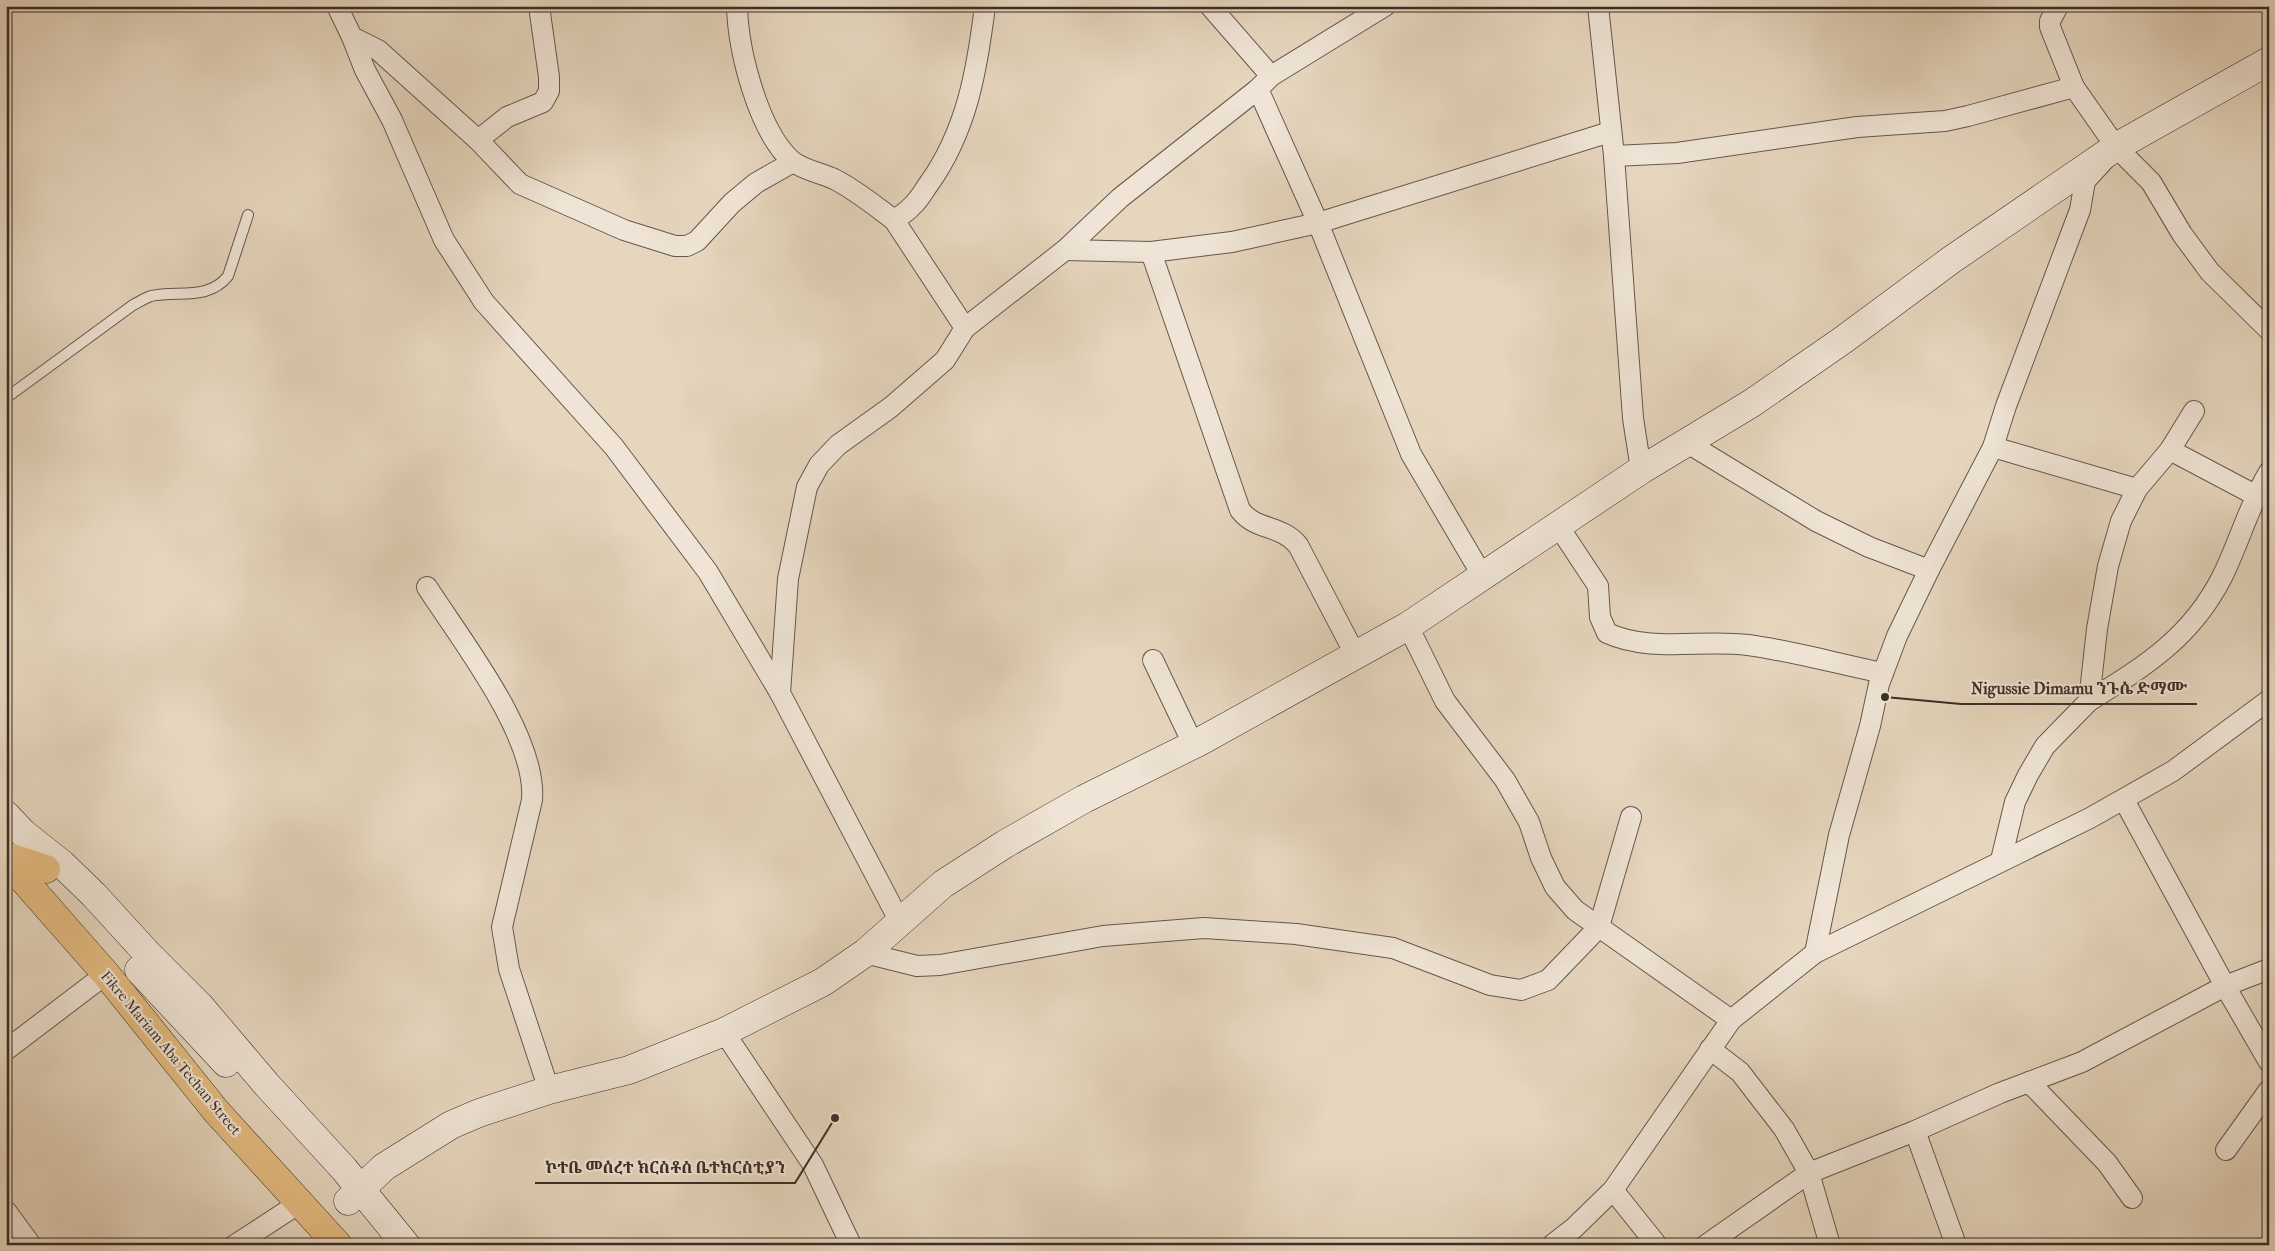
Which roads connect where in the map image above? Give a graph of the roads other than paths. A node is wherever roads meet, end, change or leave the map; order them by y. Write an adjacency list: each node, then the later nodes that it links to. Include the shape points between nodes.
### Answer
1 (337, 6): 9 (street)
2 (539, 6): 14 (street, via 549,91 543,102 507,117)
3 (737, 6): 17 (street, via 737,32 748,75 774,142)
4 (985, 6): 19 (street, via 969,101 954,140 938,171 913,206)
5 (1210, 6): 11 (street)
6 (1385, 6): 11 (street)
7 (1598, 6): 13 (street)
8 (2058, 6): 12 (street, via 2050,27)
9 (352, 37): 14 (street, via 378,50); 42 (street, via 444,240 484,302 614,447 708,572)
10 (2269, 61): 15 (street)
11 (1264, 82): 20 (street); 21 (street, via 1120,198)
12 (2074, 87): 15 (street); 16 (street, via 1945,121 1857,127 1677,153)
13 (1610, 132): 16 (street); 20 (street)
14 (478, 140): 17 (street, via 520,184 624,230 674,246 687,246 697,241 732,203 756,183)
15 (2116, 147): 24 (street, via 2151,182 2182,234 2210,272); 27 (street, via 1752,403); 28 (street, via 2085,180 2080,210)
16 (1614, 156): 30 (street, via 1633,418)
17 (794, 162): 19 (street, via 835,180)
18 (248, 215): 25 (lane, via 228,276 223,282 201,293 150,296 133,305)
19 (894, 220): 23 (street)
20 (1318, 223): 22 (street, via 1232,242); 36 (street, via 1411,454)
21 (1065, 250): 22 (street); 23 (street)
22 (1151, 252): 39 (street, via 1240,510 1255,524 1280,530 1298,545)
23 (965, 328): 42 (street, via 945,360 891,407 838,446 819,465 807,487 788,579)
24 (2269, 330)
25 (6, 398)
26 (2194, 411): 29 (street)
27 (1686, 442): 30 (street); 35 (street, via 1816,520 1869,547)
28 (1993, 447): 32 (street); 35 (street)
29 (2170, 450): 32 (street); 33 (street)
30 (1641, 470): 34 (street)
31 (2269, 472): 33 (street)
32 (2137, 490): 44 (street, via 2121,521 2108,566 2097,629)
33 (2255, 495): 44 (street, via 2222,577 2198,616 2173,644 2149,664)
34 (1556, 524): 36 (street); 41 (street, via 1598,586 1600,617 1607,633 1622,640 1678,645 1747,645)
35 (1929, 570): 41 (street)
36 (1482, 575): 38 (street)
37 (427, 588): 66 (street, via 508,712 533,786 502,927 509,970)
38 (1408, 626): 39 (street); 54 (street, via 1446,701 1505,780 1528,822 1555,887 1574,910)
39 (1356, 656): 45 (street)
40 (1153, 660): 45 (street)
41 (1883, 673): 56 (street, via 1839,835)
42 (780, 693): 53 (street)
43 (2269, 700): 46 (street, via 2173,771)
44 (2090, 701): 51 (street, via 2045,746 2028,775 2015,802)
45 (1193, 744): 53 (street, via 1084,799 1005,844 943,884)
46 (2124, 800): 51 (street); 59 (street)
47 (6, 815): 52 (street)
48 (1631, 818): 54 (street)
49 (6, 856): 52 (main road)
50 (6, 860): 58 (main road, Fikre Mariam Aba Techan Street)
51 (2001, 860): 56 (street)
52 (50, 863): 72 (street, via 267,1106)
53 (900, 922): 55 (street)
54 (1599, 927): 55 (street, via 1548,980 1521,990 1490,985 1393,948 1296,934 1204,928 1103,936 940,965 917,966); 60 (street)
55 (865, 953): 61 (street, via 823,982)
56 (1815, 953): 60 (street)
57 (2269, 969): 59 (street)
58 (106, 974): 63 (street); 74 (main road, Fikre Mariam Aba Techan Street, via 216,1111)
59 (2225, 986): 64 (street); 65 (street, via 2082,1062)
60 (1731, 1020): 62 (street)
61 (724, 1032): 66 (street, via 629,1070); 81 (street, via 812,1165)
62 (1710, 1049): 70 (street, via 1740,1072 1784,1129); 71 (street)
63 (6, 1050)
64 (2269, 1062)
65 (2029, 1082): 68 (street); 73 (street, via 2107,1163)
66 (549, 1090): 72 (street, via 451,1125 384,1167)
67 (2269, 1090): 69 (street)
68 (1915, 1131): 70 (street); 86 (street)
69 (2226, 1150)
70 (1808, 1173): 84 (street); 85 (street)
71 (1612, 1190): 82 (street); 83 (street)
72 (354, 1195): 79 (street); 80 (street)
73 (2132, 1198)
74 (300, 1202): 77 (street); 78 (main road, Fikre Mariam Aba Techan Street)
75 (6, 1211): 76 (street)
76 (31, 1245)
77 (235, 1245)
78 (338, 1245)
79 (384, 1245)
80 (406, 1245)
81 (851, 1245)
82 (1552, 1245)
83 (1657, 1245)
84 (1706, 1245)
85 (1830, 1245)
86 (1956, 1245)

